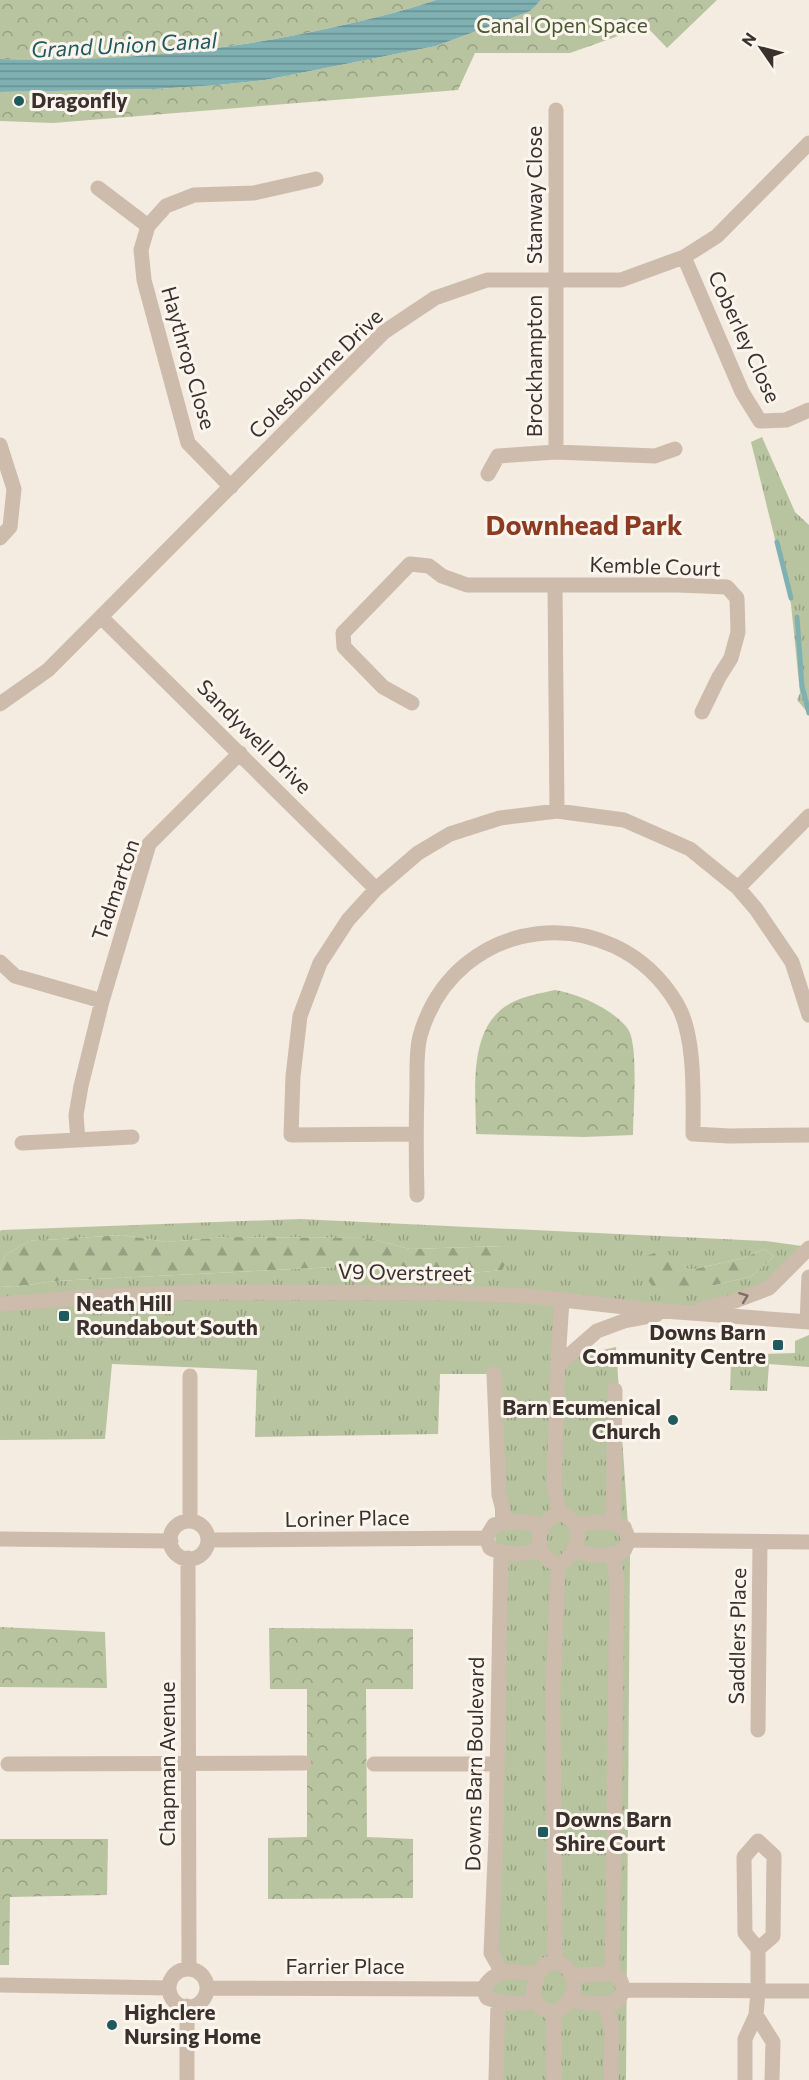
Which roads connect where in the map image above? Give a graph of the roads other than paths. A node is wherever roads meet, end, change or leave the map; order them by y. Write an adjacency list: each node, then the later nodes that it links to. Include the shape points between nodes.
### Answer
1 (556, 110): 7 (street, Stanway Close)
2 (809, 143): 6 (street, Colesbourne Drive, via 717,236)
3 (316, 179): 5 (street, via 254,194 194,195 166,206)
4 (98, 188): 5 (street)
5 (148, 226): 13 (street, Haythrop Close, via 141,250 144,280 188,443)
6 (684, 257): 7 (street, Colesbourne Drive, via 621,280); 8 (street, Coberley Close, via 742,392 760,421 786,420)
7 (556, 280): 11 (street, Brockhampton); 13 (street, Colesbourne Drive, via 487,280 435,298 384,332)
8 (809, 410)
9 (0, 445): 14 (street, via 14,489 10,526)
10 (675, 449): 11 (street, Brockhampton, via 655,456)
11 (556, 452): 12 (street, Brockhampton, via 498,456)
12 (488, 474)
13 (231, 487): 16 (street, Colesbourne Drive)
14 (0, 538)
15 (555, 586): 17 (street, Kemble Court, via 467,585 442,576 429,566 410,564 343,633 344,647 383,687); 19 (street, Kemble Court, via 727,587 737,598 738,632 731,658); 21 (street)
16 (101, 617): 18 (street, Colesbourne Drive, via 48,670); 20 (street, Sandywell Drive)
17 (412, 703)
18 (0, 704)
19 (702, 712)
20 (240, 753): 24 (street, Sandywell Drive); 26 (street, Tadmarton, via 149,844)
21 (557, 811): 23 (street, via 624,820 690,849); 24 (street, via 500,819 450,834 418,853)
22 (809, 816): 23 (street)
23 (738, 888): 27 (street, via 792,962)
24 (376, 889): 28 (street, via 348,920 320,963 300,1016 291,1135)
25 (0, 962): 26 (street, via 15,976)
26 (102, 1001): 31 (street, Tadmarton, via 81,1086 76,1115)
27 (809, 1015)
28 (416, 1134): 29 (street, via 420,1037 435,1000 458,971 482,951 516,936 555,933 591,936 625,950 652,972 678,1005 693,1068 693,1134); 33 (street)
29 (809, 1135)
30 (132, 1137): 31 (street)
31 (78, 1140): 32 (street)
32 (22, 1143)
33 (417, 1196)
34 (809, 1248): 38 (street, one-way to 34, via 735,1301 768,1288)
35 (809, 1277): 39 (street)
36 (562, 1301): 37 (street, V9 Overstreet, via 450,1293 201,1292); 38 (street, V9 Overstreet); 40 (street)
37 (0, 1304)
38 (680, 1312): 39 (street, V9 Overstreet); 40 (street, via 597,1331)
39 (808, 1322)
40 (558, 1365): 44 (street, via 554,1485)
41 (494, 1374): 46 (street, via 499,1494)
42 (190, 1376): 45 (street)
43 (615, 1390): 47 (street)
44 (559, 1513): 48 (street, via 569,1516); 49 (street)
45 (190, 1521): 52 (street, via 205,1528); 54 (street, via 178,1524)
46 (506, 1521): 49 (street); 50 (street, via 494,1525)
47 (613, 1522): 48 (street); 53 (street, via 624,1527)
48 (576, 1525): 58 (street)
49 (543, 1526): 57 (street, via 538,1537)
50 (486, 1538): 52 (street, Loriner Place); 59 (street, via 490,1548)
51 (0, 1539): 54 (street)
52 (208, 1540): 61 (street, via 200,1555)
53 (629, 1540): 55 (street, Saddlers Place); 60 (street, via 624,1551)
54 (171, 1541): 61 (street, via 178,1555)
55 (760, 1542): 56 (street, Saddlers Place); 63 (street, Saddlers Place)
56 (809, 1542)
57 (540, 1551): 59 (street); 62 (street, via 546,1560)
58 (575, 1551): 60 (street); 62 (street)
59 (501, 1554): 68 (street, Downs Barn Boulevard)
60 (612, 1555): 73 (street, via 617,1578)
61 (188, 1558): 64 (street, Chapman Avenue)
62 (558, 1565): 70 (street, via 554,1694)
63 (758, 1730)
64 (189, 1762): 65 (street); 66 (street); 71 (street, Chapman Avenue)
65 (304, 1762)
66 (8, 1764)
67 (374, 1764): 68 (street)
68 (497, 1764): 72 (street, Downs Barn Boulevard, via 491,1953)
69 (758, 1948): 69 (street, via 745,1933 744,1857 758,1841 774,1856 773,1936); 81 (street)
70 (555, 1962): 74 (street, via 544,1965); 75 (street, via 564,1965)
71 (189, 1969): 77 (street, via 175,1974); 78 (street, via 205,1978)
72 (502, 1972): 74 (street); 79 (street, via 489,1978)
73 (612, 1974): 75 (street); 80 (street, via 620,1979)
74 (537, 1975): 84 (street)
75 (572, 1975): 83 (street)
76 (0, 1985): 77 (street)
77 (169, 1988): 87 (street, via 177,2002)
78 (207, 1988): 79 (street, Farrier Place); 87 (street, via 201,2002)
79 (483, 1989): 85 (street, via 487,1998)
80 (624, 1990): 81 (street); 86 (street, via 617,2002)
81 (758, 1991): 82 (street); 89 (street)
82 (809, 1991)
83 (571, 2000): 86 (street); 88 (street, via 566,2008)
84 (535, 2001): 85 (street); 88 (street, via 542,2010)
85 (498, 2002): 91 (street)
86 (605, 2004): 93 (street, via 612,2027)
87 (187, 2007): 90 (street)
88 (554, 2013): 92 (street)
89 (756, 2014): 94 (street, via 745,2039); 95 (street, via 772,2042)
90 (187, 2080)
91 (496, 2080)
92 (554, 2080)
93 (611, 2080)
94 (745, 2080)
95 (772, 2080)

